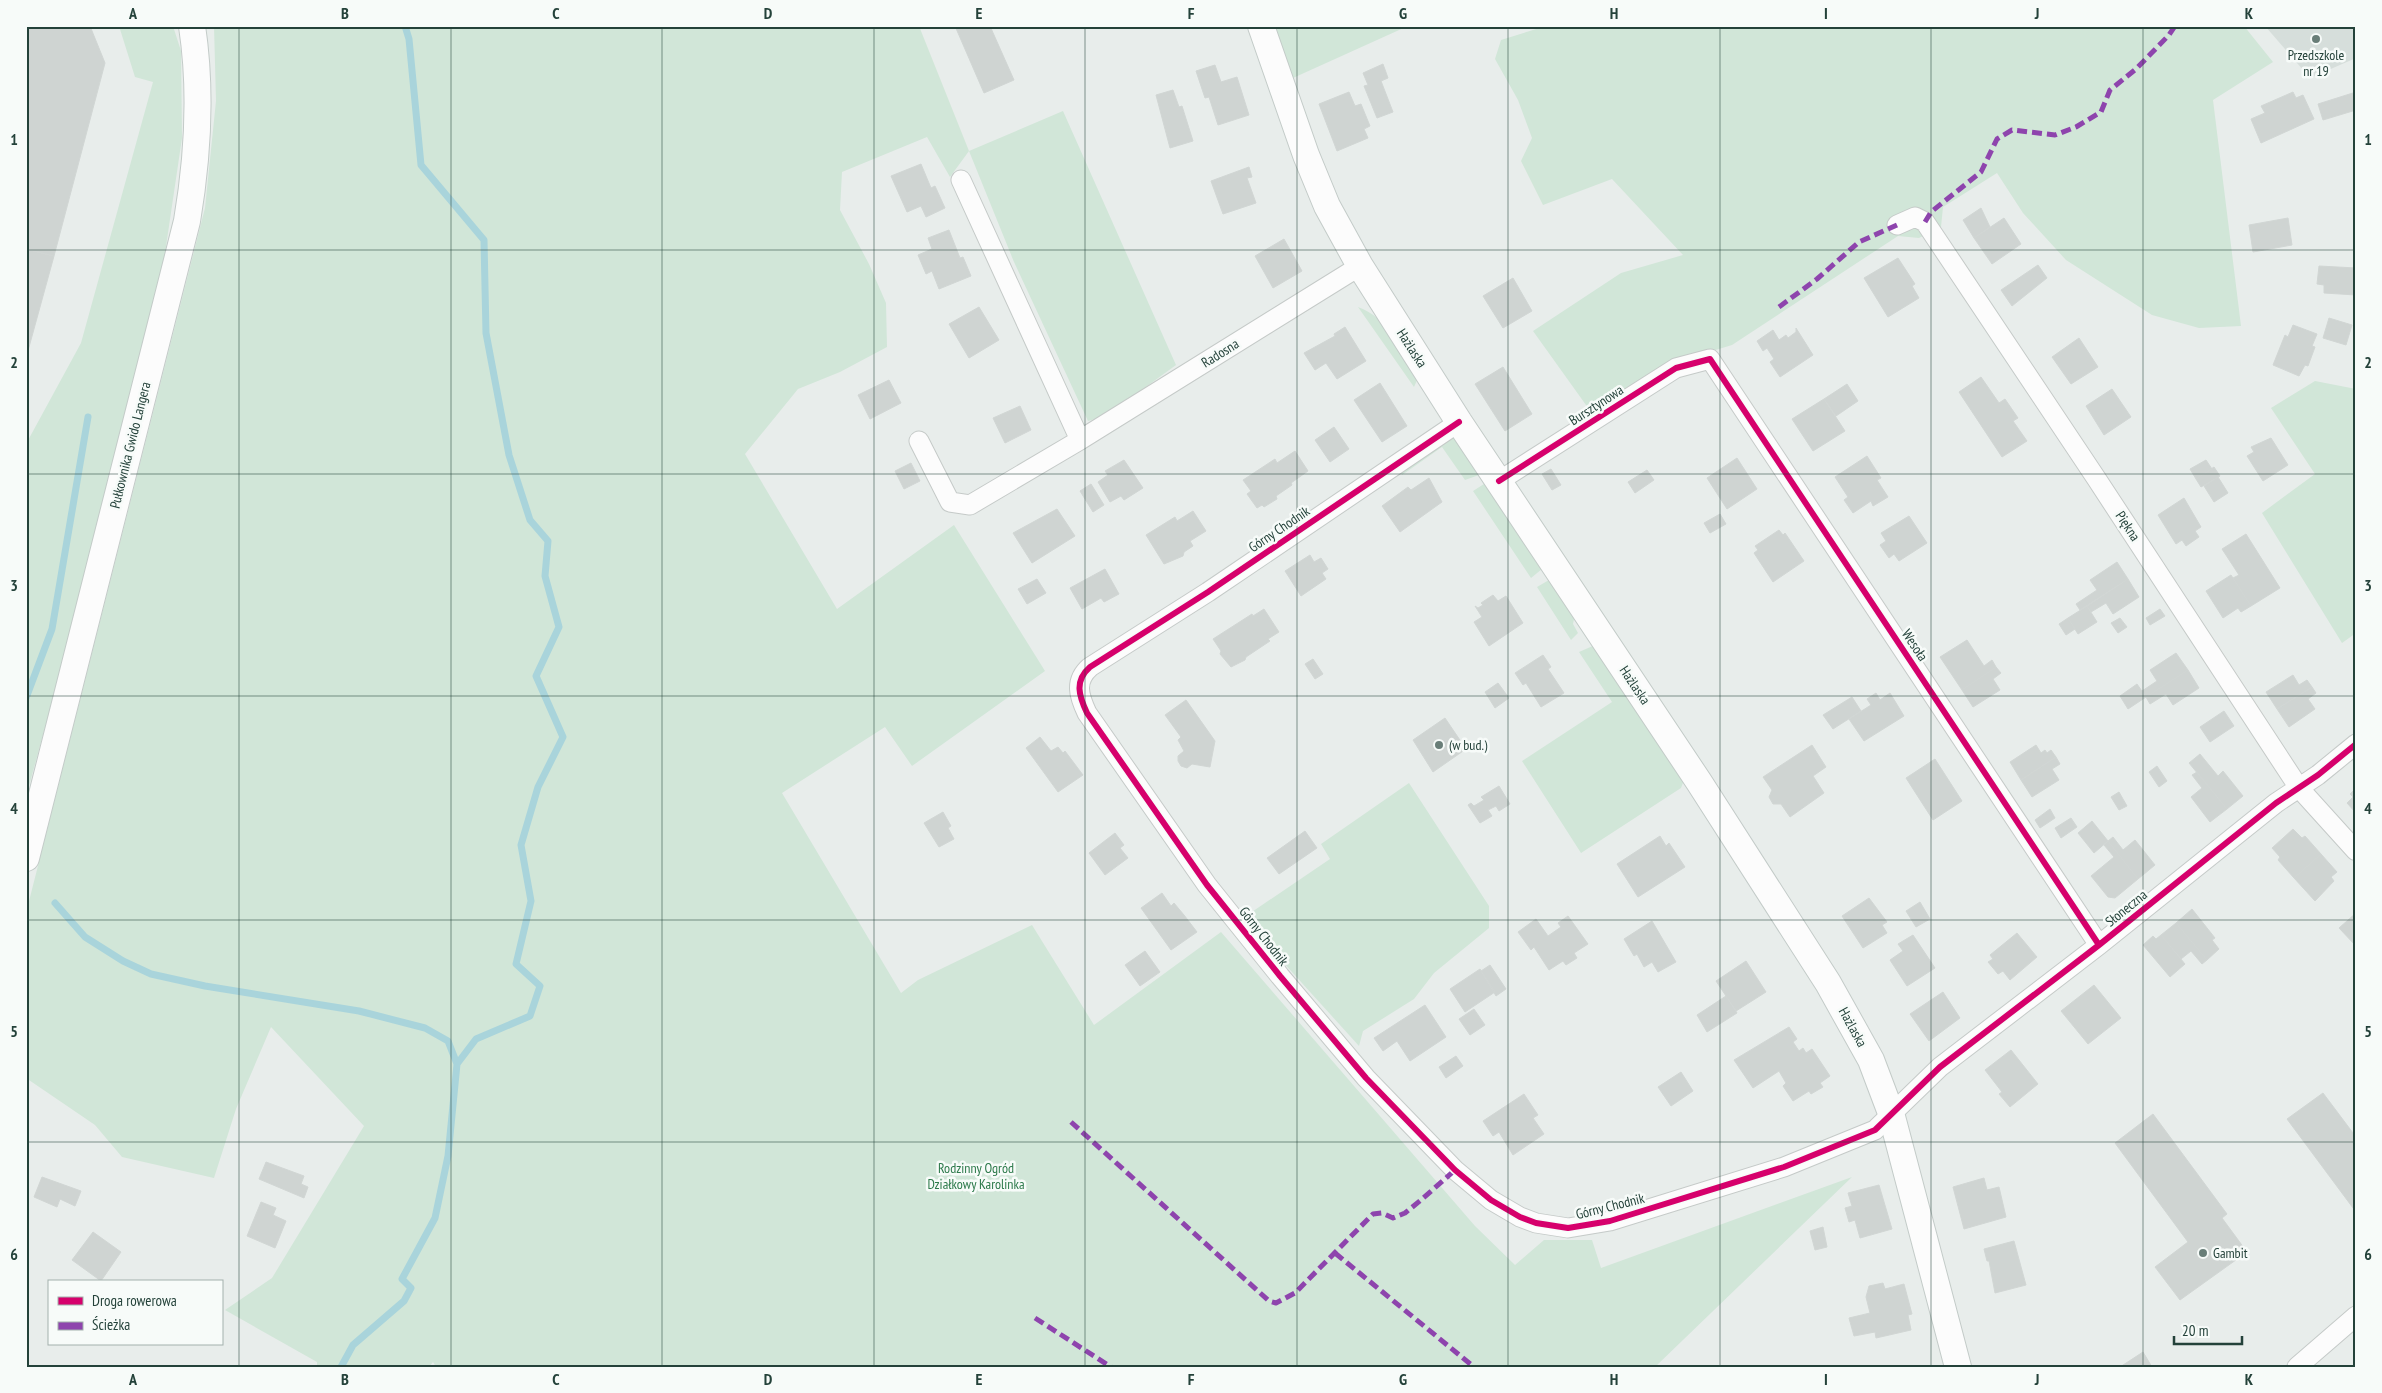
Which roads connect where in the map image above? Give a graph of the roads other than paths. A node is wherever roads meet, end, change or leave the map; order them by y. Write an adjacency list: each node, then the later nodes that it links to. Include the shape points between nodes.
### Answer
1 (192, 26): 14 (street, Pułkownika Gwido Langera, via 199,129 187,221)
2 (1261, 26): 5 (street, Hażlaska, via 1327,206)
3 (961, 180): 8 (street)
4 (1897, 225): 12 (street, Piękna, via 1915,217 1925,222)
5 (1360, 266): 7 (street, Hażlaska); 8 (street, Radosna)
6 (1710, 359): 10 (street, Bursztynowa, via 1676,368); 15 (street, Wesoła)
7 (1459, 422): 10 (street, Hażlaska); 16 (street, Górny Chodnik, via 1208,592 1090,667 1082,674 1078,688 1087,713 1207,885 1366,1078 1454,1170 1491,1200 1520,1217 1551,1227 1568,1228 1610,1221 1784,1167 1874,1130)
8 (1080, 440): 9 (street, Radosna, via 970,505 950,502)
9 (919, 441)
10 (1500, 481): 16 (street, Hażlaska, via 1705,790 1828,983 1871,1060)
11 (2356, 744): 12 (street, Słoneczna)
12 (2299, 788): 13 (street, Piękna); 15 (street, Słoneczna, via 2276,802)
13 (2356, 851)
14 (26, 858)
15 (2098, 945): 16 (street, Słoneczna, via 1940,1067)
16 (1891, 1113): 18 (street, Hażlaska)
17 (2356, 1316): 19 (street)
18 (1958, 1367)
19 (2297, 1367)

